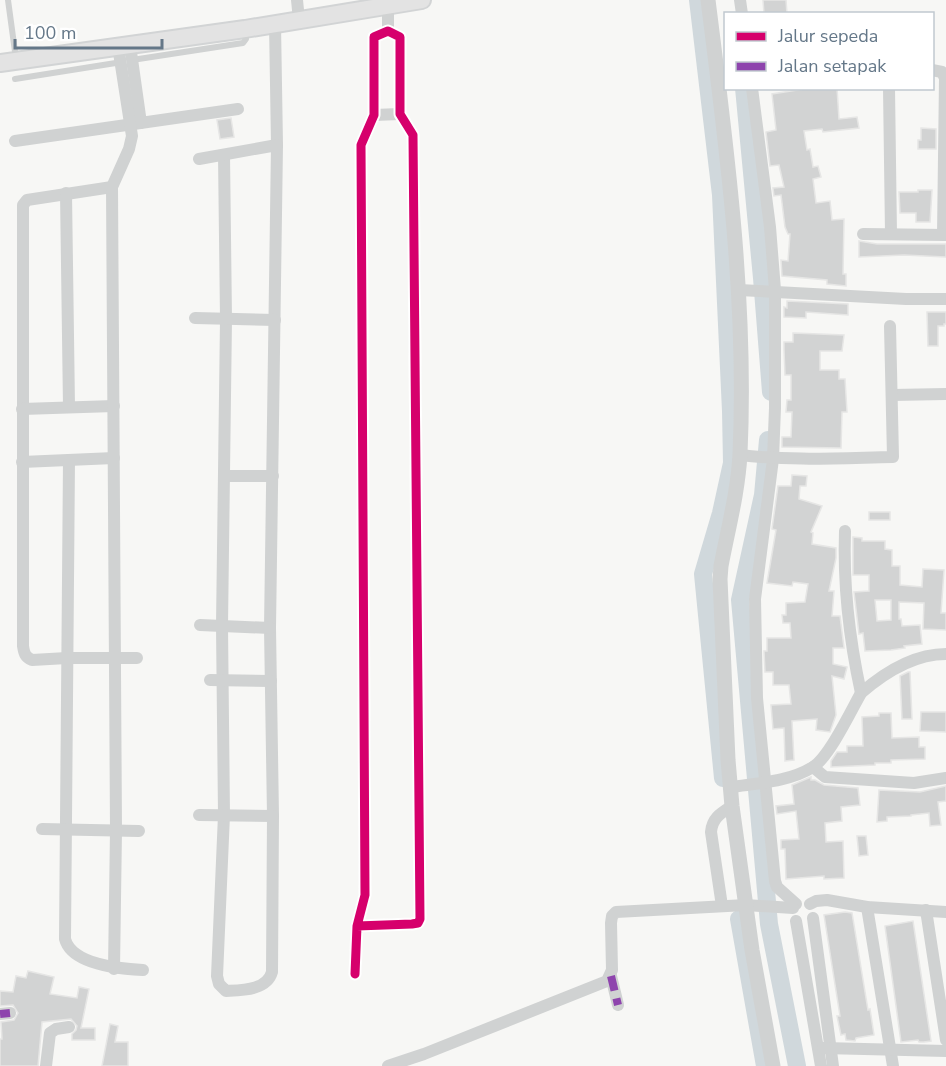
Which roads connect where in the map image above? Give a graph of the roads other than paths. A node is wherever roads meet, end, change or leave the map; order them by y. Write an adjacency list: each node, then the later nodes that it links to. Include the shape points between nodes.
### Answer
1 (8, 0): 10 (lane)
2 (297, 0): 6 (street)
3 (422, 0): 5 (main road)
4 (708, 0): 30 (street)
5 (388, 6): 6 (main road); 8 (street)
6 (299, 20): 7 (main road)
7 (275, 24): 9 (main road); 21 (street)
8 (388, 32): 17 (street, via 400,37); 18 (street, via 374,37)
9 (125, 53): 11 (main road); 19 (street)
10 (8, 62): 11 (main road)
11 (48, 64): 13 (lane)
12 (934, 70): 23 (street, via 942,72 945,78)
13 (15, 79)
14 (752, 90): 31 (street, via 770,226)
15 (889, 90): 28 (street)
16 (238, 109): 19 (street)
17 (400, 114): 18 (street); 82 (street, via 413,135 420,919 412,924)
18 (374, 115): 82 (street, via 361,145 365,895)
19 (136, 123): 20 (street); 25 (street)
20 (15, 141)
21 (277, 145): 22 (street); 35 (street)
22 (224, 155): 24 (street); 34 (street)
23 (945, 158): 29 (street)
24 (199, 159)
25 (112, 187): 26 (street); 40 (street)
26 (66, 193): 39 (street); 41 (street, via 27,200 22,205)
27 (863, 234): 28 (street)
28 (891, 234): 29 (street)
29 (944, 235)
30 (744, 290): 31 (street); 42 (street)
31 (773, 290): 32 (street); 44 (street, via 775,408)
32 (946, 299)
33 (195, 318): 34 (street)
34 (226, 319): 35 (street); 47 (street)
35 (275, 320): 48 (street)
36 (890, 326): 38 (street)
37 (946, 394): 38 (street)
38 (891, 395): 44 (street, via 892,457)
39 (69, 406): 40 (street); 41 (street)
40 (114, 406): 43 (street)
41 (22, 409): 46 (street)
42 (746, 455): 44 (street); 64 (street, via 737,482 720,579)
43 (114, 458): 45 (street); 55 (street)
44 (770, 458): 63 (street, via 755,599)
45 (69, 460): 46 (street); 54 (street)
46 (22, 462): 54 (street, via 24,653 32,660)
47 (226, 476): 48 (street); 51 (street)
48 (273, 476): 52 (street)
49 (845, 531): 60 (street, via 847,612)
50 (200, 625): 51 (street)
51 (222, 626): 52 (street); 58 (street)
52 (270, 628): 59 (street)
53 (946, 654): 60 (street, via 909,662)
54 (67, 658): 55 (street); 70 (street)
55 (115, 658): 56 (street); 71 (street)
56 (137, 658)
57 (210, 680): 58 (street)
58 (223, 680): 59 (street); 67 (street)
59 (271, 681): 68 (street)
60 (861, 693): 61 (street, via 825,756)
61 (813, 767): 62 (street, via 825,777 914,783); 63 (street)
62 (946, 778)
63 (761, 782): 64 (street); 76 (street, via 776,885)
64 (736, 786): 65 (street)
65 (728, 809): 74 (street); 75 (street, via 714,819 711,832)
66 (199, 815): 67 (street)
67 (224, 815): 68 (street); 68 (street, via 217,976 226,991 263,986 271,978)
68 (273, 816)
69 (42, 829): 70 (street)
70 (67, 829): 71 (street); 83 (street, via 66,944 71,951)
71 (116, 830): 72 (street); 83 (street)
72 (139, 831)
73 (810, 904): 76 (street); 77 (street, via 827,900); 80 (street)
74 (751, 905): 75 (street); 76 (street); 95 (street, via 752,950)
75 (722, 906): 86 (street, via 616,912 611,923)
76 (795, 906): 81 (street, via 792,915)
77 (867, 908): 78 (street); 91 (street)
78 (926, 910): 79 (street); 89 (street)
79 (946, 912)
80 (813, 918): 81 (street, via 805,924); 90 (street)
81 (796, 921): 90 (street)
82 (357, 926): 85 (street)
83 (114, 969): 84 (street)
84 (143, 970)
85 (355, 974)
86 (611, 976): 87 (street); 94 (street, via 602,984)
87 (618, 1005)
88 (69, 1027): 93 (street, via 50,1033)
89 (946, 1040)
90 (825, 1048): 91 (street); 96 (street); 97 (street)
91 (891, 1051): 92 (street); 98 (street)
92 (946, 1051)
93 (46, 1066)
94 (388, 1066)
95 (773, 1066)
96 (821, 1066)
97 (833, 1066)
98 (893, 1066)

